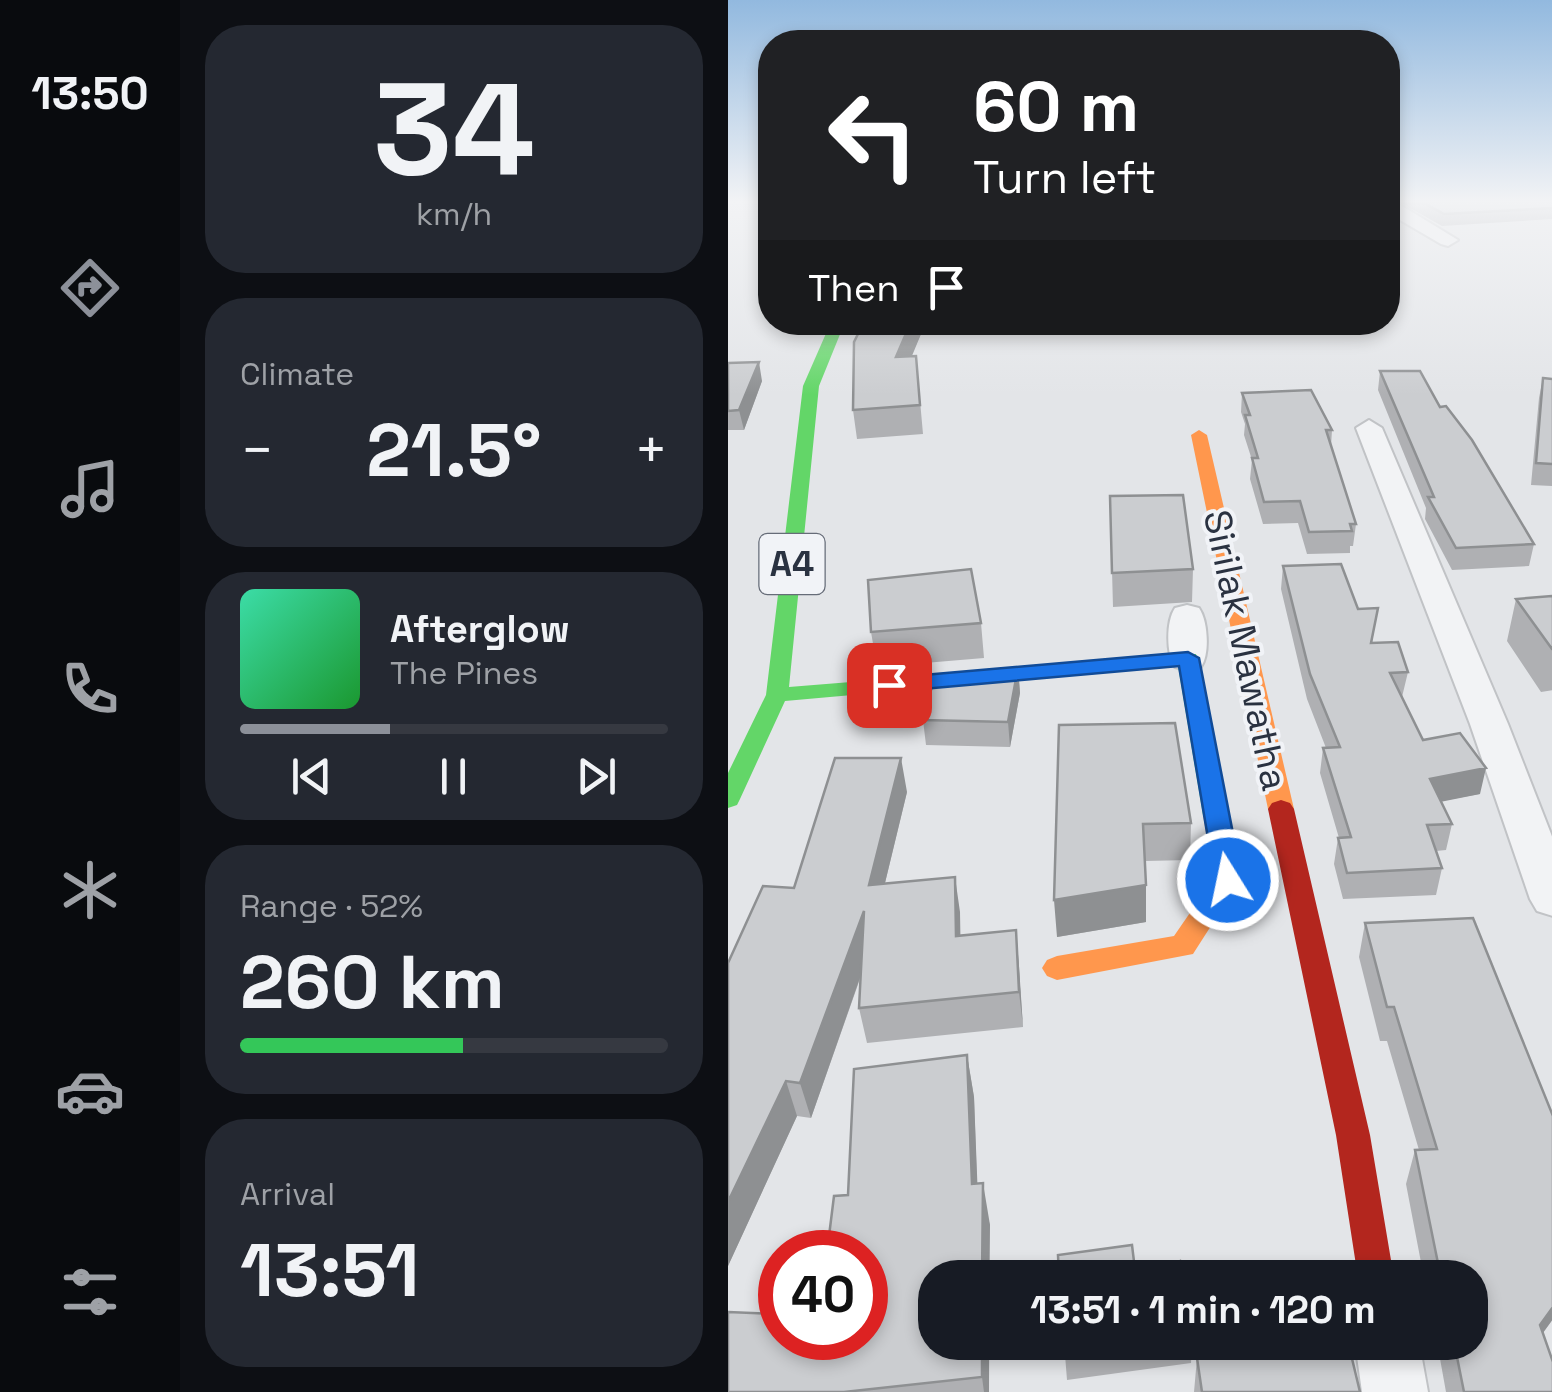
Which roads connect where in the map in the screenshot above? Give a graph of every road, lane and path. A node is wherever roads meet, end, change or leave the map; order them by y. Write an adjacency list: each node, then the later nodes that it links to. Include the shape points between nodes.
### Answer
1 (819, 335): 3 (main road, A4)
2 (831, 335): 3 (main road, A4)
3 (802, 387): 8 (main road, A4); 9 (main road, A4, via 760,677)
4 (1369, 428): 11 (street)
5 (1198, 434): 13 (main road, Sirilak Mawatha, via 1354,1135)
6 (1187, 615): 7 (street)
7 (1188, 658): 8 (main road); 12 (main road, via 1228,880 1183,946)
8 (777, 695): 10 (main road, A4)
9 (728, 759)
10 (728, 799)
11 (1552, 899)
12 (1058, 968)
13 (1373, 1260)
14 (1390, 1360): 15 (street)
15 (1394, 1392)

